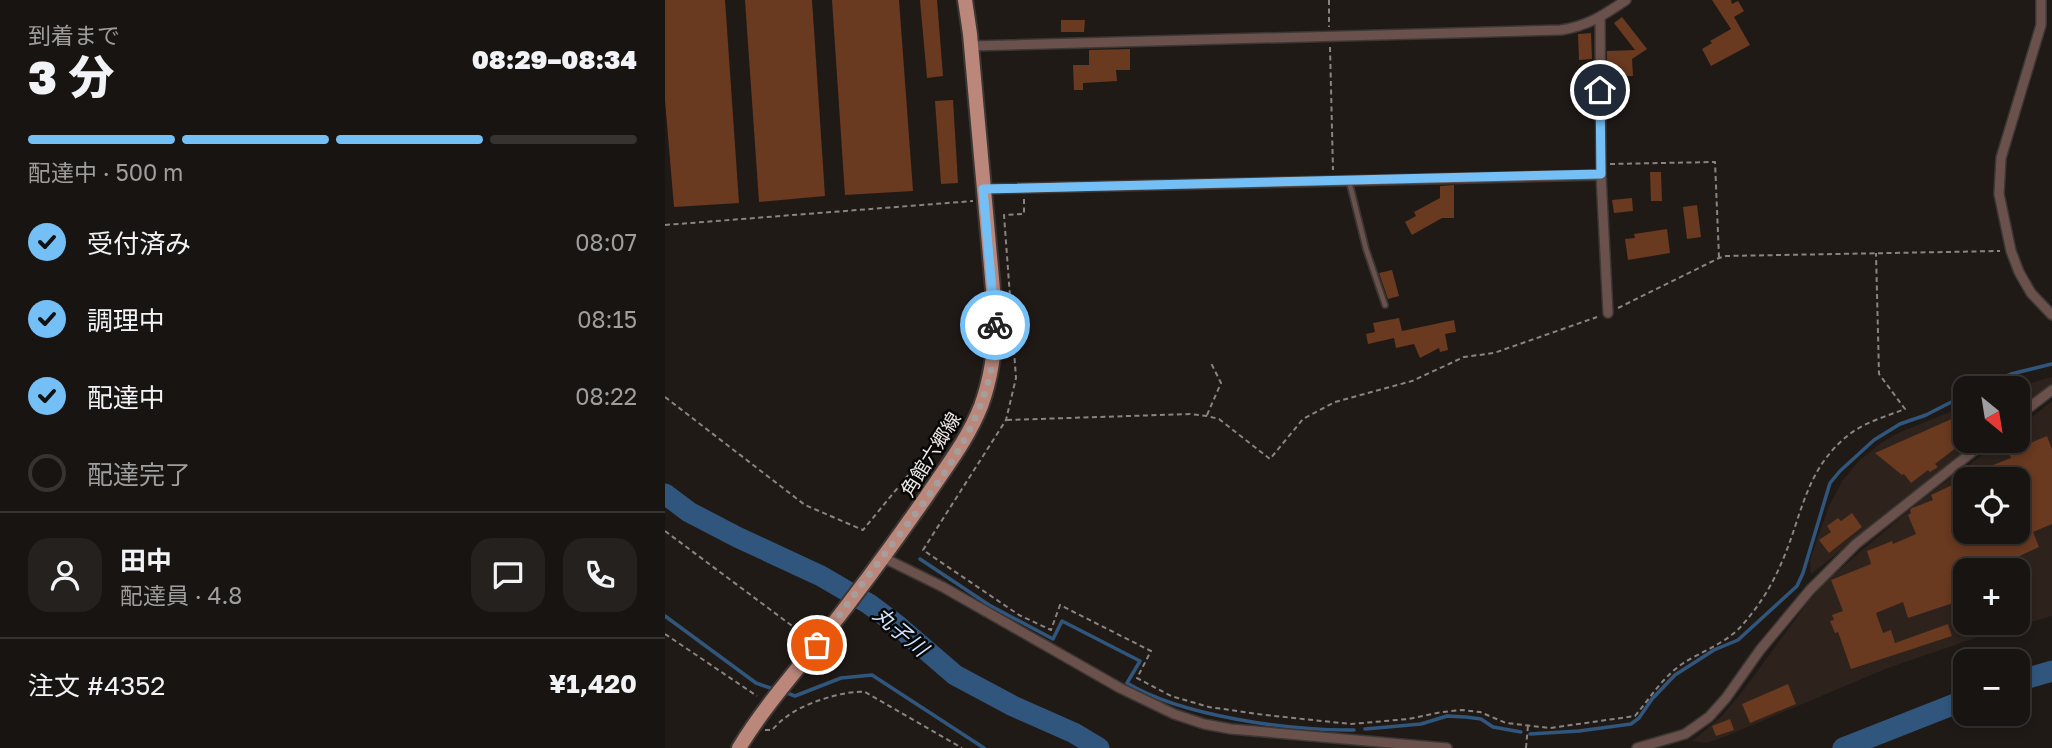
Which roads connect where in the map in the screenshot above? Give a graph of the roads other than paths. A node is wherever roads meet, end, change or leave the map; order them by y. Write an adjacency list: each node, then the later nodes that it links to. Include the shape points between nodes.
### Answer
1 (965, 0): 5 (main road, 角館六郷線)
2 (1626, 0): 4 (street)
3 (2041, 0): 11 (street, via 2041,25 2001,158 1999,194 2019,272)
4 (1600, 17): 5 (street, via 1562,30); 6 (street)
5 (971, 46): 8 (main road, 角館六郷線)
6 (1601, 174): 7 (street); 10 (street)
7 (1349, 180): 8 (street, via 1023,188); 9 (lane)
8 (984, 195): 15 (main road, 角館六郷線, via 996,334 990,376 973,425)
9 (1385, 305)
10 (1608, 313)
11 (2052, 315)
12 (2052, 390): 13 (street)
13 (2030, 407)
14 (1971, 453): 18 (street, via 1856,544 1819,580 1709,717 1685,734)
15 (882, 557): 16 (main road, 角館六郷線); 17 (street, via 1174,715 1231,729)
16 (739, 748)
17 (1447, 748)
18 (1637, 748)

